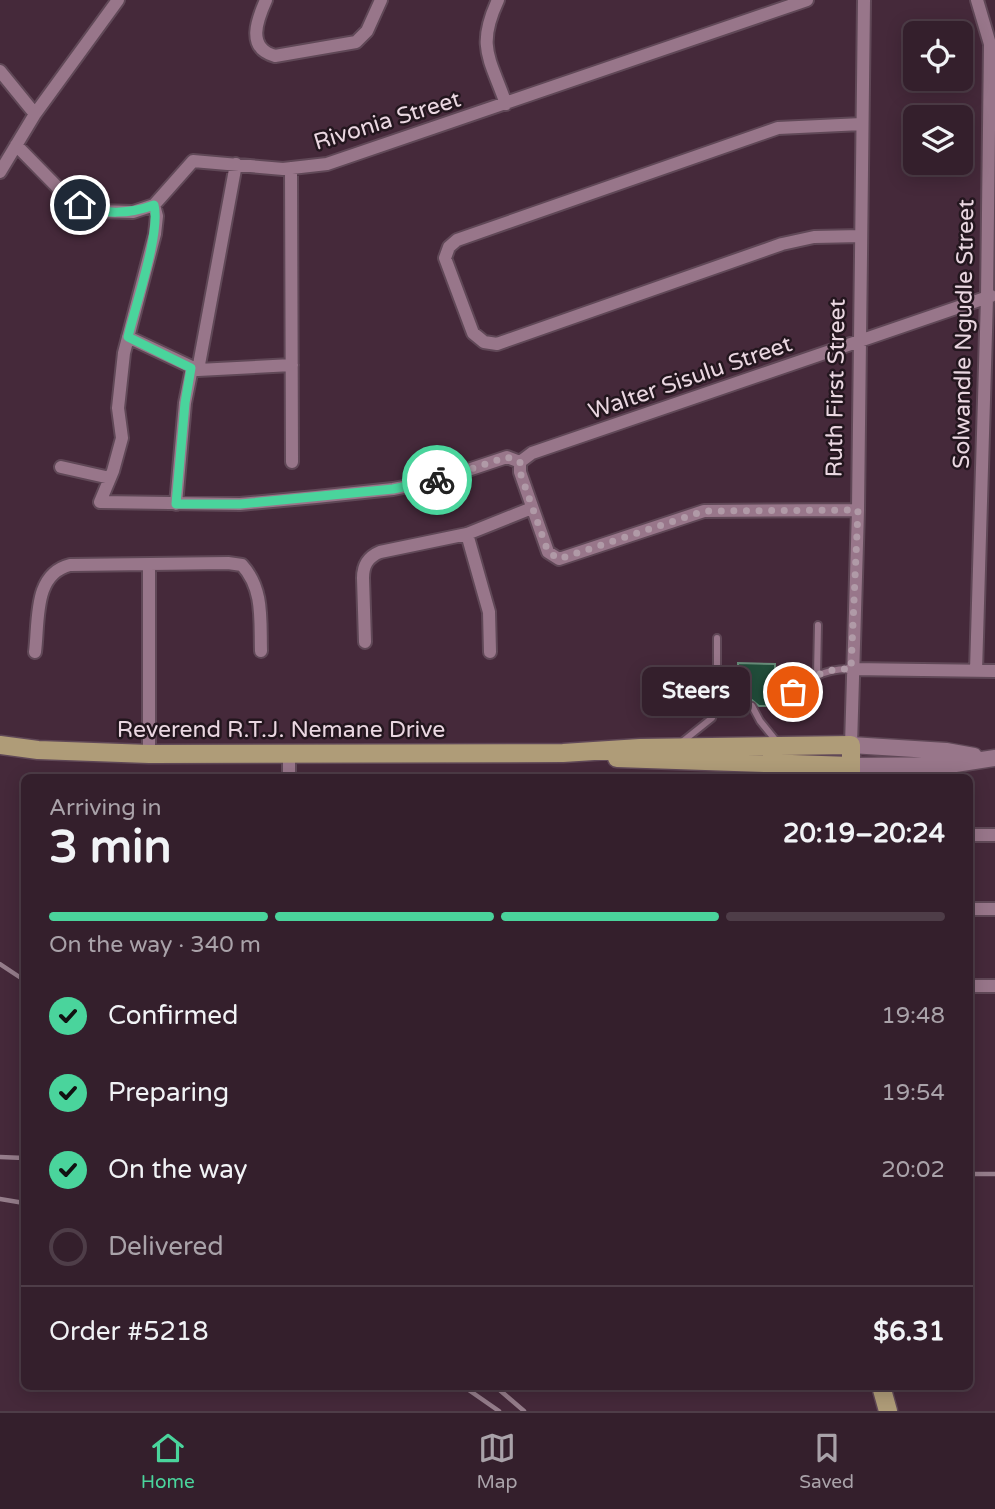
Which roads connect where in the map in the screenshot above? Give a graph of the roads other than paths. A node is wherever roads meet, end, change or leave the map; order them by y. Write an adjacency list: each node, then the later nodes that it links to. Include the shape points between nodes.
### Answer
1 (118, 0): 11 (street)
2 (265, 0): 3 (street, via 256,25 256,42 275,56 356,42 367,31)
3 (381, 0)
4 (498, 0): 10 (street, via 485,44)
5 (807, 0): 10 (street, Rivonia Street)
6 (864, 0): 12 (street, Ruth First Street)
7 (977, 0): 8 (street, Solwandle Ngudle Street)
8 (992, 43): 14 (street, Solwandle Ngudle Street)
9 (0, 71): 11 (street)
10 (506, 104): 16 (street, Rivonia Street, via 327,164)
11 (35, 114): 13 (street)
12 (862, 124): 19 (street, Ruth First Street); 19 (street, via 778,128 457,240 445,258 473,332 484,342 496,344 782,244 814,237)
13 (16, 145): 17 (street); 18 (street, via 80,205 96,211 133,212)
14 (991, 161): 20 (street, Solwandle Ngudle Street)
15 (236, 164): 16 (street, Rivonia Street); 18 (street, Rivonia Street, via 193,161); 24 (street, via 211,313)
16 (291, 168): 23 (street)
17 (0, 172)
18 (154, 205): 21 (street, via 155,234)
19 (861, 236): 22 (street, Ruth First Street)
20 (991, 296): 22 (street, Walter Sisulu Street); 41 (street, Solwandle Ngudle Street)
21 (128, 337): 24 (street); 28 (street, via 118,408 123,432)
22 (860, 341): 26 (street, Walter Sisulu Street, via 532,453); 31 (street, Ruth First Street)
23 (292, 365): 24 (street); 25 (street)
24 (195, 369): 29 (street, via 185,403)
25 (292, 462)
26 (520, 462): 29 (street, via 507,457 435,481 393,489 240,504); 30 (street)
27 (61, 467): 28 (street)
28 (110, 478): 29 (street, via 100,502)
29 (176, 504)
30 (532, 508): 31 (street, via 548,552 562,559 704,511); 32 (street)
31 (858, 510): 40 (street, Ruth First Street)
32 (467, 534): 36 (street, via 371,557 363,569); 39 (street, via 489,612)
33 (149, 565): 37 (street, via 242,565 253,578 259,597); 38 (street, via 70,565 52,572 42,591); 54 (street)
34 (818, 625): 43 (lane)
35 (717, 638): 45 (lane)
36 (365, 642)
37 (261, 651)
38 (35, 652)
39 (489, 652)
40 (851, 669): 41 (street); 43 (lane); 50 (street, Ruth First Street)
41 (976, 671): 42 (street)
42 (995, 671)
43 (817, 674): 44 (lane)
44 (786, 698)
45 (717, 701): 46 (lane); 51 (lane, via 708,723)
46 (727, 701)
47 (752, 706): 49 (lane)
48 (0, 745): 54 (main road, Reverend R.T.J. Nemane Drive)
49 (781, 746): 50 (main road, Reverend R.T.J. Nemane Drive); 51 (main road, Reverend R.T.J. Nemane Drive)
50 (851, 746): 55 (street, Reverend R.T.J. Nemane Drive); 56 (main road, Ruth First Street)
51 (675, 747): 53 (main road, Reverend R.T.J. Nemane Drive)
52 (289, 752): 53 (main road, Reverend R.T.J. Nemane Drive); 54 (main road, Reverend R.T.J. Nemane Drive); 57 (street)
53 (563, 753): 56 (main road, Reverend R.T.J. Nemane Drive)
54 (149, 754)
55 (987, 758): 56 (street, Reverend R.T.J. Nemane Drive)
56 (851, 771)
57 (289, 774)
58 (973, 835): 59 (street)
59 (995, 835)
60 (973, 909): 61 (street)
61 (995, 909)
62 (973, 986): 63 (street)
63 (995, 986)
64 (882, 1390): 65 (main road)
65 (888, 1411)

